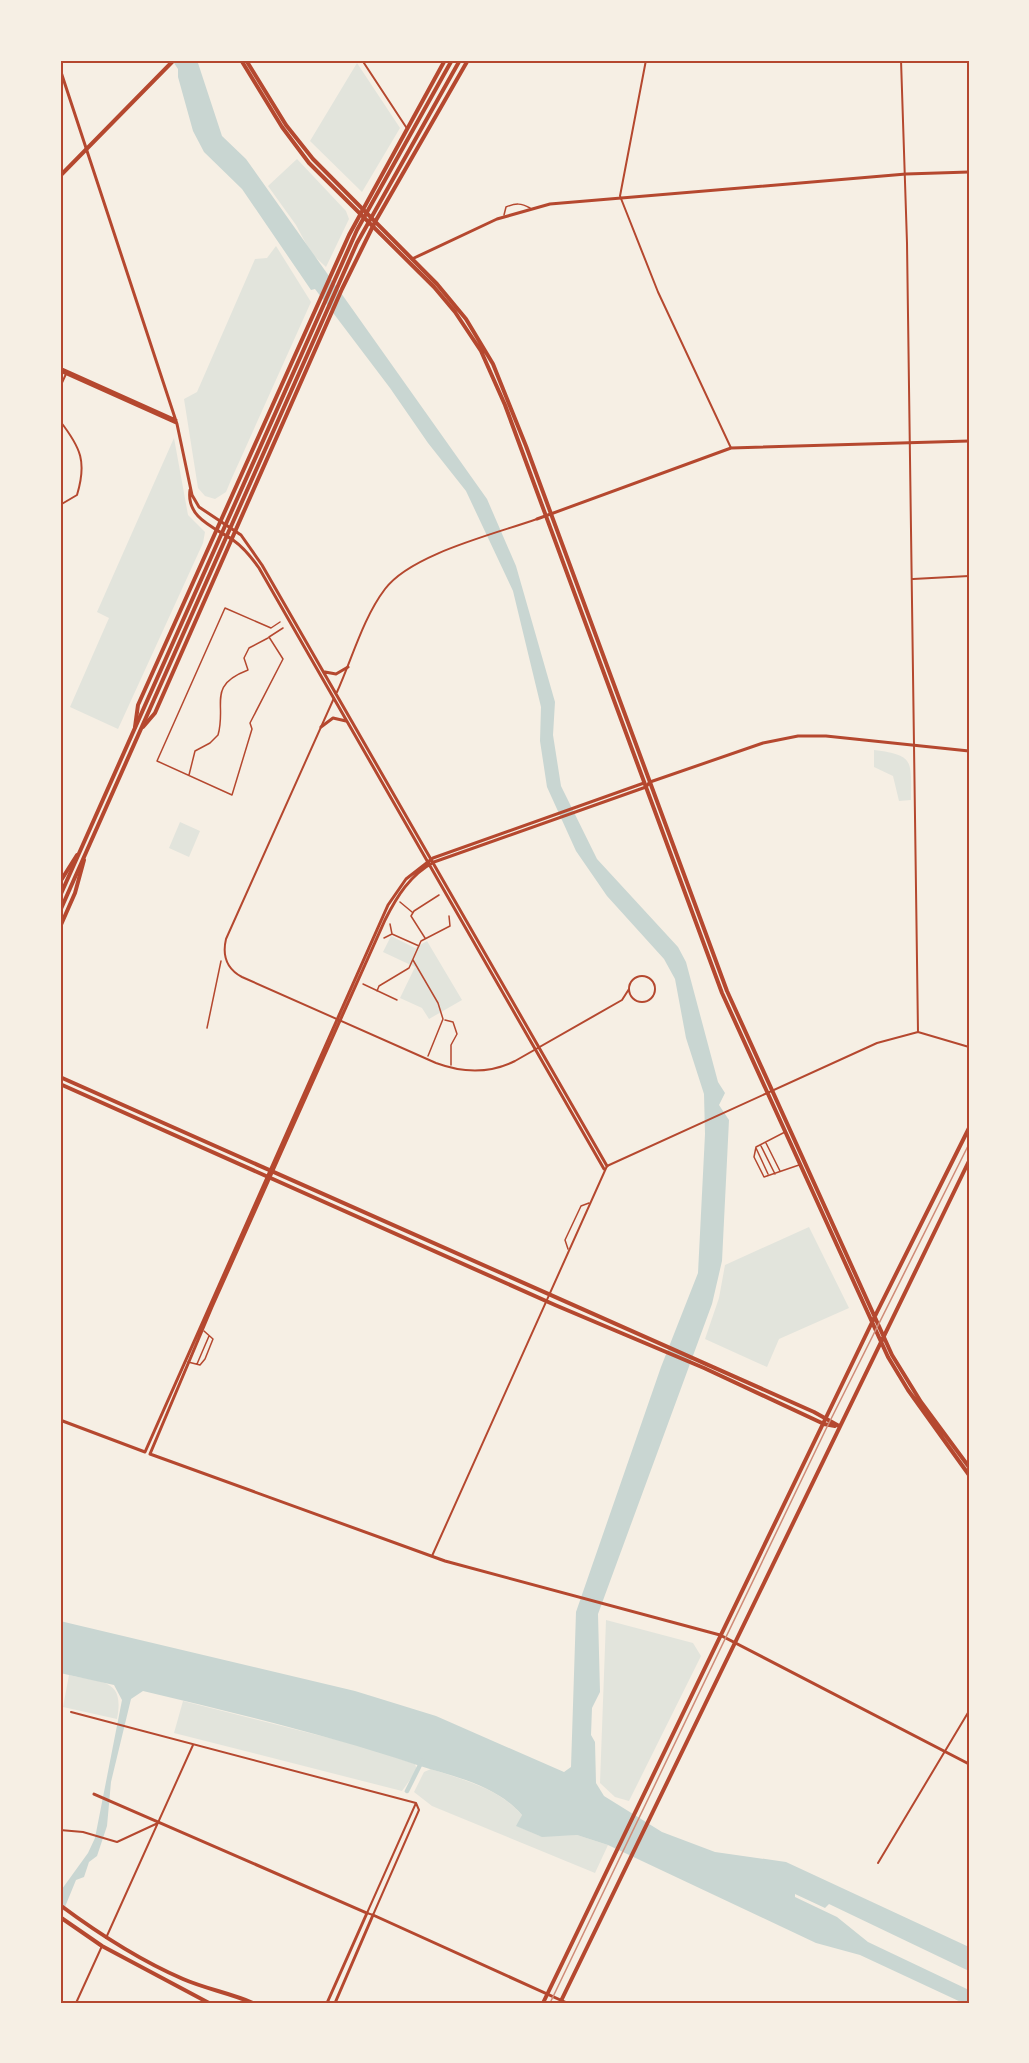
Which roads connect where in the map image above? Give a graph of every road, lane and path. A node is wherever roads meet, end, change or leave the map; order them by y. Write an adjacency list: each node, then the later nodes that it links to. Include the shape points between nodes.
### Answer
1 (174, 60): 13 (main road)
2 (241, 60): 19 (main road, via 300,151)
3 (246, 60): 19 (main road, via 304,148)
4 (362, 60): 12 (street)
5 (445, 60): 12 (main road)
6 (452, 60): 48 (main road, via 357,230)
7 (460, 60): 50 (main road, via 357,243)
8 (468, 60): 21 (main road)
9 (646, 60): 17 (street)
10 (901, 60): 15 (street)
11 (60, 69): 13 (street)
12 (406, 127): 19 (main road)
13 (88, 149): 16 (main road); 27 (street)
14 (969, 172): 15 (street)
15 (906, 174): 17 (street); 29 (street)
16 (60, 176)
17 (620, 196): 18 (street); 30 (street, via 658,292)
18 (530, 208): 20 (street); 20 (street, via 521,203 511,205 506,207)
19 (360, 212): 21 (main road); 35 (main road)
20 (504, 216): 22 (street)
21 (374, 224): 22 (main road); 33 (main road, via 441,295 477,344 499,389); 36 (main road)
22 (412, 258): 33 (main road, via 451,300 485,349 503,387)
23 (60, 370): 24 (street); 27 (street)
24 (66, 374): 25 (street); 27 (street)
25 (60, 387)
26 (60, 421): 32 (street, via 80,455 84,473 77,495)
27 (177, 422): 31 (street)
28 (969, 441): 29 (street)
29 (910, 442): 30 (street); 40 (street)
30 (731, 448): 33 (street)
31 (190, 488): 35 (street, via 199,507); 37 (street, via 194,510)
32 (60, 505)
33 (548, 515): 34 (street); 54 (main road)
34 (537, 519): 44 (street, via 420,561 393,579 377,600)
35 (220, 522): 36 (street); 37 (main road)
36 (235, 530): 38 (main road); 45 (street, via 262,565)
37 (217, 531): 38 (street); 48 (main road, via 138,705)
38 (231, 538): 46 (street, via 259,568); 50 (main road, via 155,713)
39 (969, 576): 40 (street)
40 (913, 579): 51 (street)
41 (280, 622): 53 (street, via 271,628 225,608 157,761)
42 (283, 628): 43 (street)
43 (269, 637): 53 (street, via 249,648 243,658 248,670 235,675 222,688 218,735 195,751); 53 (street, via 283,659 250,723 252,729 232,795)
44 (348, 667): 45 (street, via 336,674); 46 (street)
45 (323, 671): 46 (street)
46 (335, 696): 47 (street); 49 (street); 57 (street)
47 (347, 721): 49 (street, via 333,718); 57 (street)
48 (135, 727): 55 (main road)
49 (321, 727): 81 (street, via 226,939 225,958 242,977)
50 (141, 730): 56 (main road)
51 (916, 745): 52 (street); 54 (street, via 789,737); 83 (street)
52 (969, 751)
53 (188, 775)
54 (646, 784): 57 (street); 90 (main road, via 722,993)
55 (81, 849): 58 (main road); 61 (main road)
56 (86, 852): 63 (main road); 67 (main road, via 75,893)
57 (429, 863): 81 (street, via 395,901); 85 (street)
58 (62, 873): 59 (main road)
59 (60, 882)
60 (439, 895): 64 (street)
61 (60, 896)
62 (400, 902): 64 (street)
63 (61, 909)
64 (413, 913): 70 (street, via 411,916)
65 (449, 916): 70 (street, via 450,926)
66 (390, 924): 68 (street)
67 (60, 927)
68 (392, 934): 69 (street); 71 (street)
69 (384, 938)
70 (425, 939): 71 (street)
71 (419, 946): 72 (street)
72 (413, 960): 76 (street, via 409,968); 80 (street, via 438,1002)
73 (221, 961): 82 (street)
74 (363, 984): 76 (street)
75 (629, 989): 78 (street); 79 (street); 79 (street, via 639,976 654,983 651,998)
76 (377, 990): 77 (street)
77 (397, 1000)
78 (622, 1000): 79 (street); 85 (street)
79 (636, 1000)
80 (443, 1019): 86 (street); 87 (street, via 453,1022 457,1034)
81 (339, 1020): 85 (street, via 436,1063 465,1071 496,1069); 99 (street)
82 (207, 1028)
83 (918, 1032): 84 (street); 90 (street, via 849,1055)
84 (969, 1047)
85 (537, 1049): 98 (street)
86 (428, 1056)
87 (451, 1065)
88 (60, 1077): 99 (main road)
89 (60, 1084): 103 (main road)
90 (770, 1091): 92 (main road); 98 (street); 108 (main road)
91 (969, 1128): 108 (main road)
92 (786, 1132): 93 (street); 97 (main road)
93 (766, 1142): 94 (street); 100 (street)
94 (761, 1145): 95 (street); 101 (street)
95 (756, 1147): 102 (street); 102 (street, via 754,1157 764,1177)
96 (969, 1161): 112 (main road)
97 (800, 1165): 100 (street); 109 (main road)
98 (605, 1167): 104 (street)
99 (271, 1171): 103 (street); 106 (main road)
100 (780, 1172): 101 (street)
101 (775, 1174): 102 (street)
102 (769, 1176)
103 (269, 1177): 107 (main road); 110 (street)
104 (590, 1202): 105 (street); 105 (street, via 581,1206 565,1240)
105 (568, 1249): 106 (street)
106 (548, 1294): 107 (street); 114 (main road)
107 (545, 1300): 114 (main road); 126 (street)
108 (874, 1318): 109 (main road); 112 (main road)
109 (872, 1323): 113 (main road); 118 (main road)
110 (200, 1330): 111 (street); 115 (street)
111 (209, 1334): 116 (street); 116 (street, via 213,1344 202,1364)
112 (882, 1335): 113 (main road); 124 (main road, via 912,1387)
113 (880, 1341): 121 (main road); 125 (main road, via 908,1390)
114 (657, 1345): 117 (main road)
115 (186, 1362): 116 (street); 122 (street); 123 (street)
116 (196, 1365)
117 (705, 1366): 118 (main road); 120 (main road)
118 (827, 1418): 120 (main road); 121 (main road)
119 (60, 1420): 122 (street)
120 (824, 1424): 121 (main road); 127 (main road)
121 (839, 1426): 128 (main road)
122 (145, 1452): 123 (street)
123 (150, 1454): 126 (street)
124 (969, 1467)
125 (969, 1475)
126 (432, 1556): 127 (street)
127 (720, 1635): 128 (street); 145 (main road)
128 (735, 1641): 132 (street); 146 (main road)
129 (969, 1711): 132 (street)
130 (71, 1712): 131 (street)
131 (194, 1745): 135 (street); 136 (street)
132 (945, 1752): 133 (street); 138 (street)
133 (969, 1764)
134 (94, 1794): 136 (street)
135 (416, 1803): 140 (street); 141 (street, via 419,1810)
136 (159, 1822): 137 (street, via 117,1842); 140 (street); 143 (street)
137 (60, 1830)
138 (878, 1863)
139 (60, 1905): 143 (main road)
140 (367, 1913): 141 (street); 150 (street)
141 (373, 1915): 145 (street); 151 (street)
142 (62, 1918): 144 (main road)
143 (106, 1938): 149 (main road, via 182,1979)
144 (102, 1946): 147 (street); 148 (main road)
145 (548, 1993): 146 (street); 152 (main road)
146 (560, 2002): 153 (street)
147 (76, 2003)
148 (209, 2003)
149 (253, 2003)
150 (327, 2003)
151 (335, 2003)
152 (543, 2003)
153 (567, 2003)

